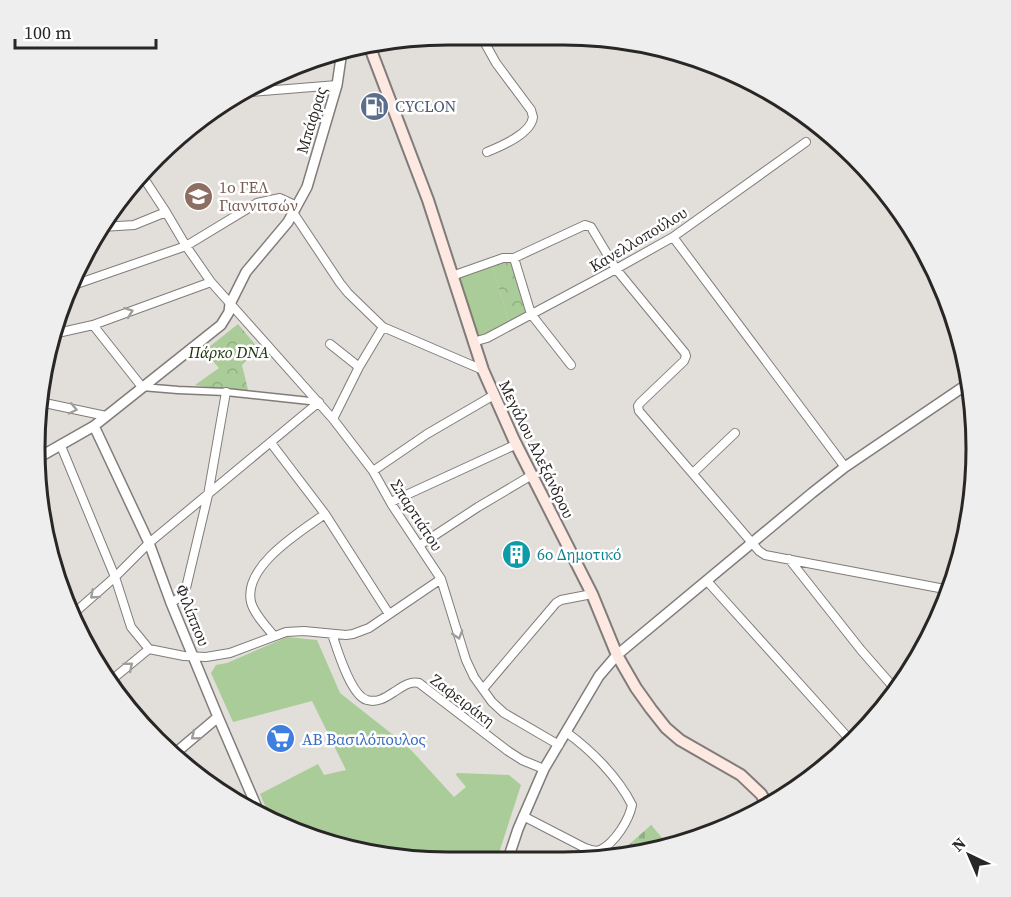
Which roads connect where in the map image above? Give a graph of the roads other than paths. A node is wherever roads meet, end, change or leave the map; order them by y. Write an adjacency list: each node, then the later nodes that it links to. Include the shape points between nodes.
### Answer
1 (486, 45): 7 (street, via 533,117 531,124 514,139)
2 (372, 53): 16 (main road, Μεγάλου Αλεξάνδρου)
3 (340, 60): 4 (street, Μπάφρας)
4 (337, 85): 5 (street); 9 (street, Μπάφρας, via 307,187)
5 (262, 91)
6 (806, 142): 12 (street, Κανελλοπούλου)
7 (487, 152)
8 (146, 181): 10 (street, Σπαρτιάτου)
9 (296, 210): 13 (street, via 280,198 257,203); 19 (street, Μπάφρας, via 246,272); 22 (street, via 339,283)
10 (166, 212): 11 (street, via 134,225); 13 (street, Σπαρτιάτου)
11 (112, 226)
12 (673, 237): 15 (street, Κανελλοπούλου); 43 (street)
13 (186, 246): 17 (street); 18 (street, Σπαρτιάτου)
14 (514, 258): 15 (street, via 588,225); 16 (street, via 503,258); 20 (street)
15 (616, 270): 20 (street, Κανελλοπούλου); 45 (street, via 685,353 684,361 638,409)
16 (452, 276): 24 (main road, Μεγάλου Αλεξάνδρου)
17 (81, 282)
18 (211, 282): 19 (street, Σπαρτιάτου); 21 (street, one-way to 18)
19 (230, 304): 29 (street, Μπάφρας, via 230,312 220,325); 33 (street, Σπαρτιάτου)
20 (531, 314): 24 (street, Κανελλοπούλου); 26 (street)
21 (93, 325): 23 (street); 29 (street)
22 (383, 327): 27 (street); 28 (street)
23 (62, 332)
24 (473, 342): 28 (main road, Μεγάλου Αλεξάνδρου)
25 (330, 344): 27 (street)
26 (571, 365)
27 (359, 367): 36 (street)
28 (483, 370): 32 (main road, Μεγάλου Αλεξάνδρου)
29 (142, 387): 31 (street); 35 (street, Μπάφρας)
30 (961, 388): 43 (street)
31 (226, 392): 33 (street); 47 (street)
32 (494, 395): 40 (main road, Μεγάλου Αλεξάνδρου); 44 (street)
33 (319, 402): 36 (street, Σπαρτιάτου); 39 (street)
34 (47, 404): 35 (street, one-way to 35)
35 (106, 416): 37 (street, Μπάφρας)
36 (333, 419): 44 (street, Σπαρτιάτου)
37 (94, 426): 41 (street, Μπάφρας); 50 (street, Φιλίππου)
38 (735, 433): 45 (street)
39 (271, 443): 47 (street); 49 (street)
40 (517, 444): 46 (main road, Μεγάλου Αλεξάνδρου); 48 (street)
41 (61, 446): 42 (street, Μπάφρας); 54 (street)
42 (45, 454)
43 (845, 467): 51 (street)
44 (373, 471): 48 (street, Σπαρτιάτου)
45 (693, 473): 51 (street)
46 (532, 475): 52 (street); 58 (main road, Μεγάλου Αλεξάνδρου)
47 (208, 495): 50 (street); 59 (street, via 185,592)
48 (391, 502): 52 (street, Σπαρτιάτου)
49 (325, 514): 61 (street); 63 (street, via 282,545 255,576 251,602)
50 (149, 543): 54 (street); 59 (street, Φιλίππου)
51 (753, 543): 53 (street, via 765,555); 56 (street)
52 (420, 545): 55 (street, Σπαρτιάτου)
53 (789, 559): 57 (street); 68 (street)
54 (115, 577): 60 (street, one-way to 60); 64 (street, via 131,627)
55 (441, 579): 61 (street); 69 (street, Σπαρτιάτου, one-way to 69, via 466,660)
56 (707, 581): 65 (street); 72 (street)
57 (941, 588)
58 (592, 594): 65 (main road, Μεγάλου Αλεξάνδρου); 69 (street, via 556,603)
59 (171, 603): 66 (street, Φιλίππου)
60 (79, 609)
61 (389, 614): 62 (street, via 362,631)
62 (332, 634): 63 (street, via 296,631); 75 (street, Ζαφειράκη, via 356,692 364,699 379,700 410,682 419,683 508,751)
63 (274, 636): 66 (street, via 220,656)
64 (149, 649): 66 (street); 67 (street, one-way to 64)
65 (617, 655): 71 (street, via 599,676); 76 (main road, Μεγάλου Αλεξάνδρου, via 666,728 741,775)
66 (194, 658): 70 (street, Φιλίππου)
67 (116, 677)
68 (890, 684)
69 (483, 689): 73 (street, Σπαρτιάτου, via 504,713)
70 (218, 717): 74 (street, one-way to 74); 77 (street, Φιλίππου)
71 (566, 732): 73 (street); 79 (street, via 603,766 632,805 616,836)
72 (846, 736)
73 (559, 745): 75 (street)
74 (179, 750)
75 (544, 769): 78 (street)
76 (763, 798)
77 (255, 802)
78 (523, 816): 80 (street); 81 (street)
79 (596, 850)
80 (594, 851)
81 (510, 852)

